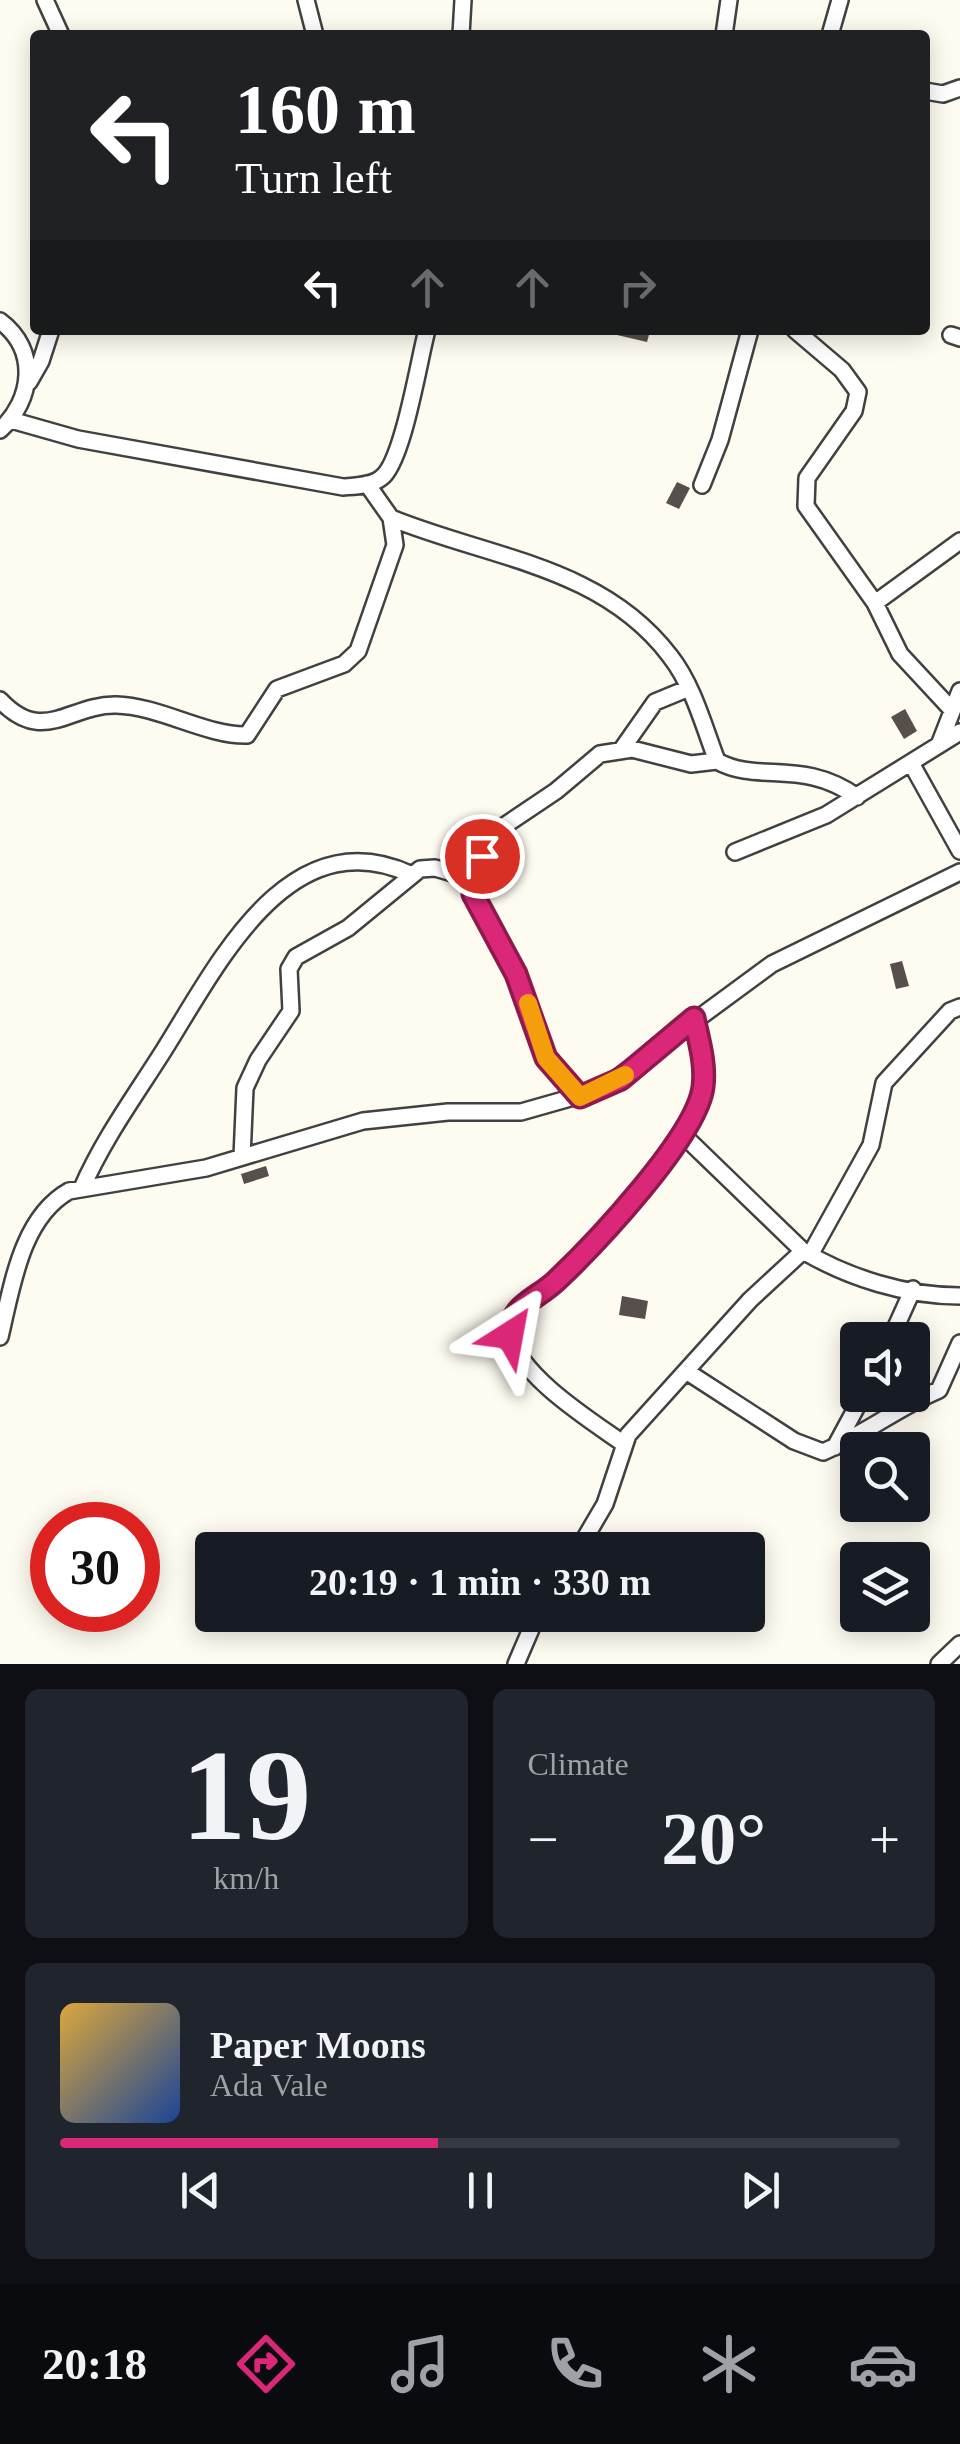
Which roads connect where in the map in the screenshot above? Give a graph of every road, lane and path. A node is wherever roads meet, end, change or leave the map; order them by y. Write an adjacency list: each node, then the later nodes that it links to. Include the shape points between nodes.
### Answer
1 (45, 0): 6 (street)
2 (306, 0): 7 (street)
3 (463, 0): 8 (street)
4 (729, 0): 9 (street)
5 (840, 0): 10 (street)
6 (59, 30)
7 (314, 30)
8 (461, 30)
9 (725, 30)
10 (831, 30)
11 (960, 88): 12 (street)
12 (930, 93)
13 (0, 321): 18 (street, via 19,342)
14 (49, 335): 18 (street)
15 (426, 335): 20 (street, via 395,457 383,477)
16 (749, 335): 21 (street)
17 (801, 335): 24 (street, via 858,392 854,411 821,454 803,495 806,506)
18 (29, 382): 19 (street)
19 (5, 425): 20 (street, via 343,487)
20 (367, 484): 22 (street)
21 (702, 485)
22 (391, 518): 25 (street, via 586,586 646,627); 27 (street, via 395,545 358,651 344,664 277,690 246,734 119,705 58,722 34,721)
23 (960, 542): 24 (street)
24 (875, 603): 28 (street, via 900,654)
25 (689, 688): 31 (street, via 655,702); 32 (street)
26 (960, 692): 28 (street)
27 (0, 700)
28 (952, 710): 30 (street)
29 (960, 732): 30 (street)
30 (938, 745): 33 (street)
31 (622, 749): 32 (street, via 691,764); 39 (street, via 600,754 508,820)
32 (717, 761): 34 (street, via 806,772)
33 (910, 763): 34 (street); 35 (street)
34 (857, 797): 36 (street)
35 (960, 851)
36 (735, 852)
37 (960, 872): 41 (street, via 772,964)
38 (410, 874): 39 (street, via 435,868); 44 (street, via 348,928 296,956 289,968 292,1010 245,1088); 45 (street, via 382,861 340,862 261,906 128,1102)
39 (473, 879): 42 (street, via 473,894 516,974 546,1058)
40 (960, 1006): 46 (street, via 889,1074 871,1145)
41 (694, 1018): 42 (street, via 621,1079); 43 (street, via 703,1088)
42 (580, 1097): 44 (street, via 522,1112 363,1121)
43 (682, 1134): 46 (street); 54 (street, via 571,1266 510,1321 519,1353 543,1381)
44 (242, 1156): 45 (street)
45 (82, 1188): 50 (street, via 44,1210 7,1296)
46 (806, 1253): 47 (street, via 850,1274); 52 (street)
47 (913, 1290): 48 (street); 49 (street)
48 (960, 1296)
49 (898, 1322)
50 (0, 1336)
51 (960, 1343): 55 (street, via 940,1390)
52 (686, 1371): 54 (street); 55 (street, via 806,1448)
53 (854, 1412): 55 (street)
54 (624, 1444): 56 (street)
55 (835, 1447)
56 (589, 1532)
57 (530, 1632): 59 (street)
58 (960, 1644): 60 (street)
59 (516, 1664)
60 (939, 1664)

